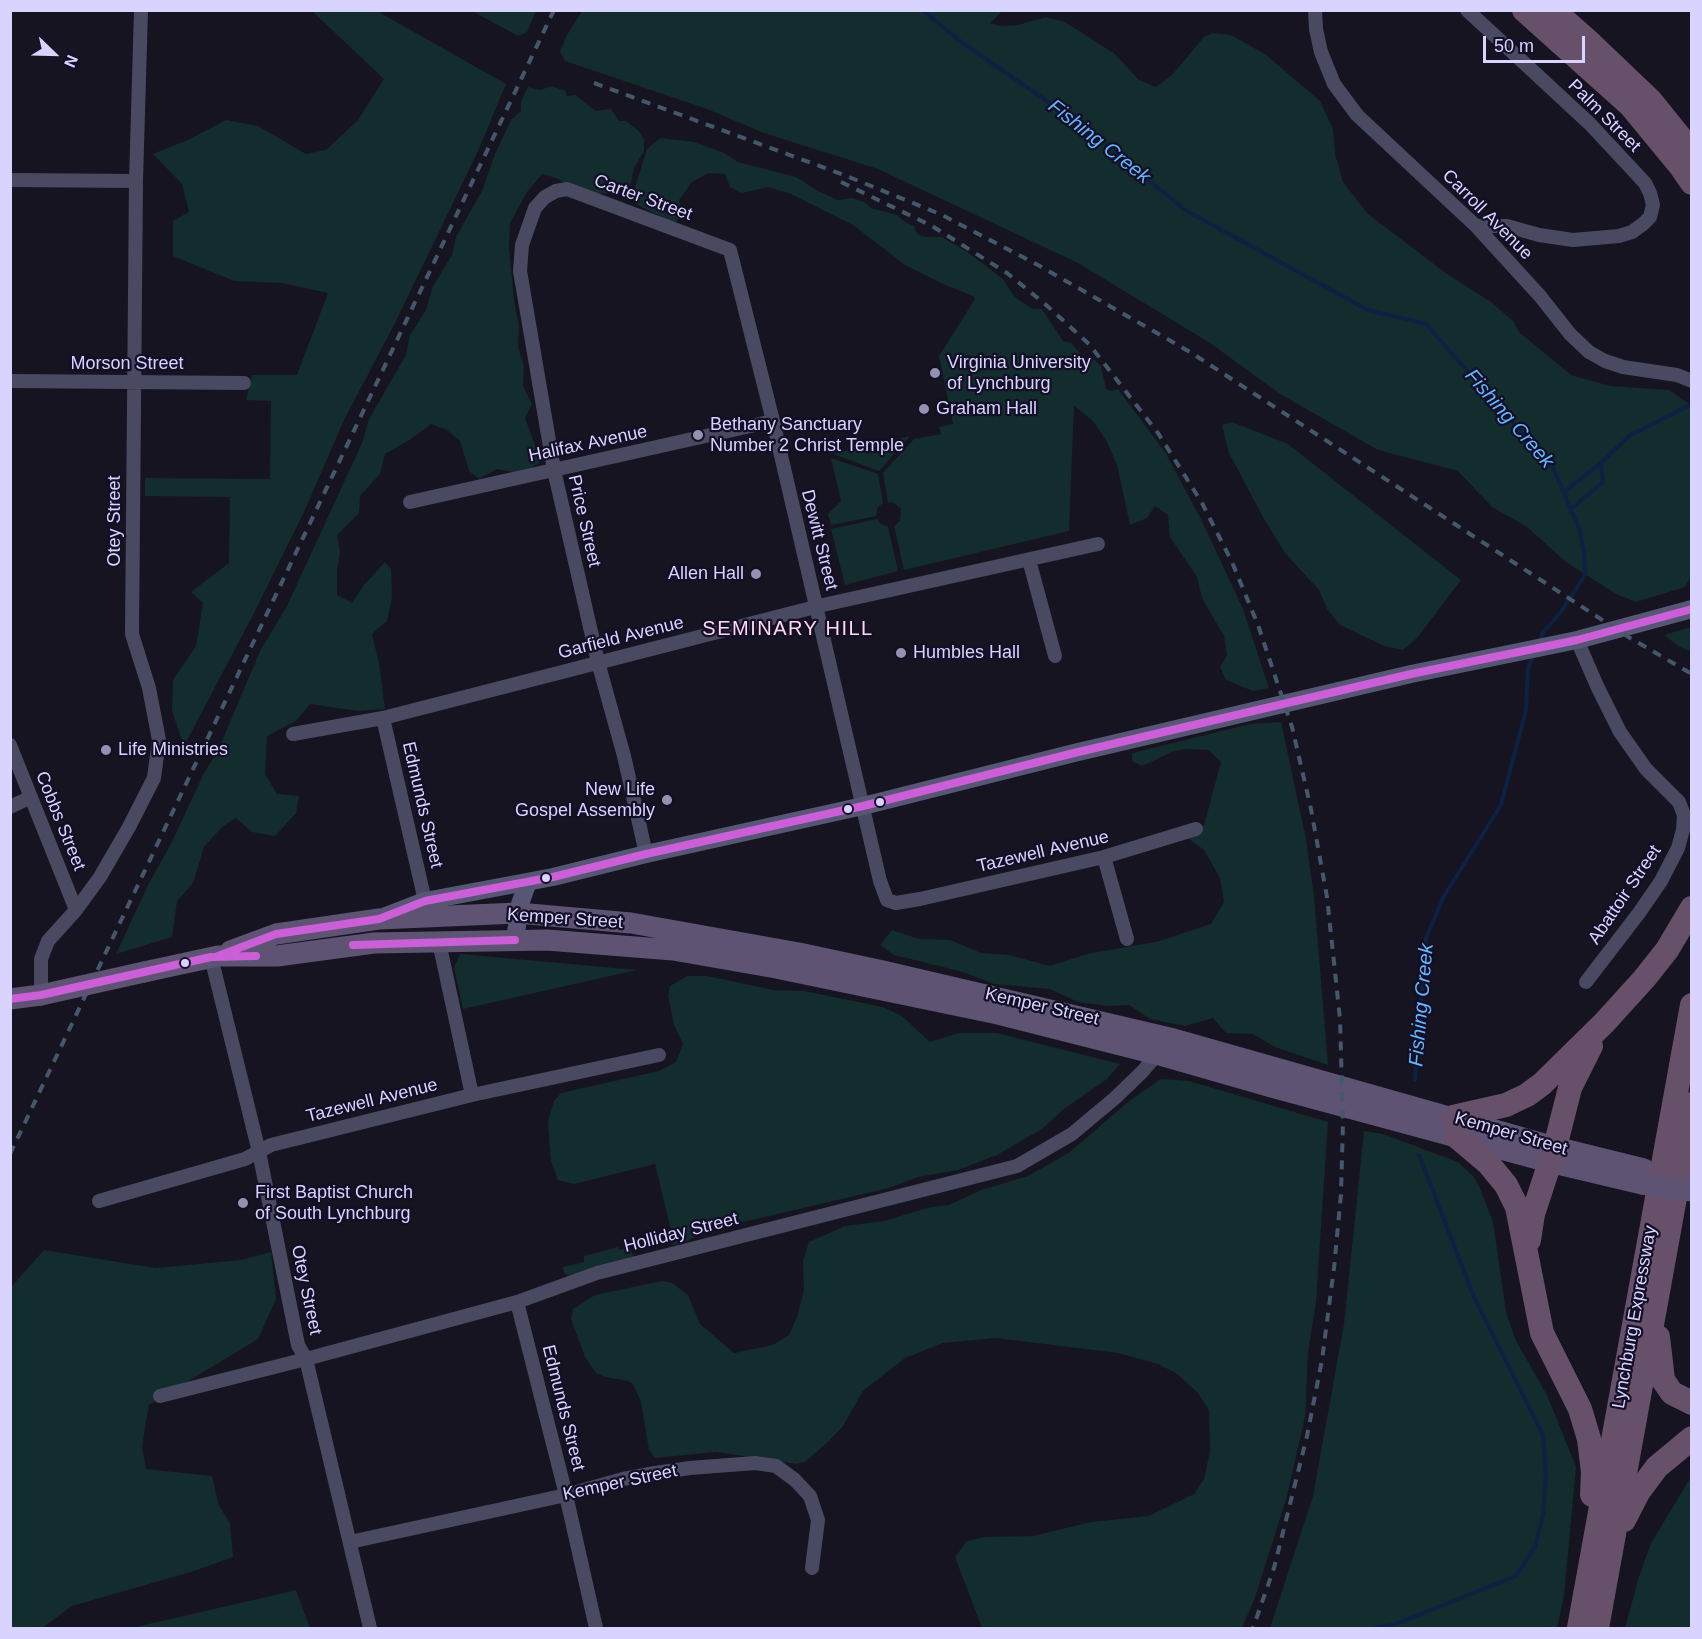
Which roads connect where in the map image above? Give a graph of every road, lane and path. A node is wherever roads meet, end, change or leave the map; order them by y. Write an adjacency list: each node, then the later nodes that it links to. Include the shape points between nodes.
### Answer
1 (141, 10): 8 (street, Otey Street)
2 (1315, 10): 11 (street, Carroll Avenue, via 1321,52 1334,84 1357,115)
3 (1467, 10): 11 (street, Palm Street, via 1590,124 1644,183 1653,205 1643,224 1618,236 1573,240 1508,226)
4 (1524, 10): 9 (highway, via 1630,105)
5 (1553, 10): 6 (highway, via 1650,101)
6 (1692, 152)
7 (10, 180): 8 (street)
8 (136, 181): 15 (street, Otey Street)
9 (1692, 183)
10 (545, 197): 12 (street, Carter Street, via 567,189); 18 (street, Price Street, via 535,208 527,228 519,271)
11 (1476, 226): 14 (street, Carroll Avenue, via 1589,352 1623,367)
12 (730, 250): 17 (street, Dewitt Street)
13 (10, 381): 15 (street, Morson Street)
14 (1692, 381)
15 (134, 382): 16 (street, Morson Street); 40 (street, Otey Street, via 132,634 149,688 159,740 154,778 100,877)
16 (244, 383)
17 (773, 421): 18 (street, Halifax Avenue); 22 (street, Dewitt Street)
18 (554, 470): 19 (street, Halifax Avenue); 26 (street, Price Street)
19 (410, 502)
20 (1098, 544): 21 (street, Garfield Avenue)
21 (1029, 560): 22 (street, Garfield Avenue); 25 (street)
22 (817, 607): 26 (street, Garfield Avenue); 31 (street, Dewitt Street)
23 (1692, 609): 24 (main road)
24 (1568, 642): 31 (main road, via 1411,674); 47 (street, Abattoir Street, via 1620,732 1646,769 1679,802 1684,815 1678,848 1661,881)
25 (1054, 656)
26 (598, 662): 27 (street, Garfield Avenue); 34 (street, Price Street)
27 (383, 718): 28 (street, Garfield Avenue); 37 (street, Edmunds Street)
28 (293, 734)
29 (10, 745): 30 (street, Cobbs Street)
30 (31, 797): 32 (street); 40 (street, Cobbs Street)
31 (863, 806): 34 (main road); 38 (street, Dewitt Street, via 880,880 887,900)
32 (10, 807)
33 (1196, 829): 35 (street, Tazewell Avenue)
34 (645, 854): 36 (main road)
35 (1104, 857): 38 (street, Tazewell Avenue); 43 (street)
36 (528, 882): 37 (main road); 41 (main road)
37 (425, 901): 42 (main road)
38 (896, 903)
39 (1692, 908): 51 (highway, via 1667,950)
40 (76, 910): 48 (street, Otey Street, via 48,941 41,959)
41 (518, 913): 42 (main road, Kemper Street); 44 (main road); 52 (main road, Kemper Street, via 631,924 799,953)
42 (379, 919): 46 (main road, Kemper Street, via 276,934)
43 (1127, 939)
44 (515, 940): 45 (main road, Kemper Street); 53 (main road, Kemper Street, via 673,950 765,966 998,1014)
45 (439, 942): 46 (main road, Kemper Street, via 374,943 278,956); 55 (street)
46 (215, 957): 48 (main road, bridge); 58 (street, Otey Street)
47 (1586, 982)
48 (41, 995): 49 (main road)
49 (10, 999)
50 (1692, 1005): 75 (highway, Lynchburg Expressway)
51 (1604, 1023): 57 (highway, via 1527,1095); 59 (highway, via 1570,1088)
52 (1174, 1039): 53 (street, Holliday Street); 57 (main road, Kemper Street)
53 (1156, 1054): 57 (main road, Kemper Street, via 1271,1087); 66 (street, Holliday Street, via 1136,1078 1081,1127 1017,1166 597,1273)
54 (659, 1055): 55 (street, Tazewell Avenue)
55 (472, 1095): 58 (street, Tazewell Avenue, via 271,1145)
56 (1692, 1104): 65 (highway, Lynchburg Expressway)
57 (1454, 1127): 59 (main road, Kemper Street); 64 (highway, via 1506,1185 1517,1207)
58 (259, 1152): 63 (street, Tazewell Avenue); 67 (street, Otey Street, via 298,1345)
59 (1552, 1154): 61 (main road, Kemper Street); 64 (highway, via 1533,1214)
60 (1692, 1176): 61 (main road, Kemper Street)
61 (1643, 1177): 62 (main road, Kemper Street, bridge)
62 (1692, 1191)
63 (99, 1201)
64 (1528, 1252): 75 (highway, via 1542,1333 1580,1409 1589,1439 1593,1472)
65 (1656, 1301): 69 (highway, via 1664,1380 1672,1393); 72 (highway, Lynchburg Expressway)
66 (517, 1302): 67 (street, Holliday Street); 71 (street, Edmunds Street)
67 (306, 1359): 68 (street, Holliday Street); 73 (street, Otey Street)
68 (160, 1396)
69 (1692, 1403)
70 (1692, 1438): 72 (highway, via 1657,1467 1639,1491)
71 (566, 1495): 73 (street, Kemper Street); 74 (street, Kemper Street, via 623,1479 690,1468 755,1463 776,1467 810,1496 818,1520); 77 (street, Edmunds Street)
72 (1613, 1540): 79 (highway, Lynchburg Expressway)
73 (350, 1542): 76 (street, Otey Street)
74 (812, 1568)
75 (1584, 1599): 78 (highway, Lynchburg Expressway)
76 (370, 1629)
77 (596, 1629)
78 (1579, 1629)
79 (1597, 1629)

